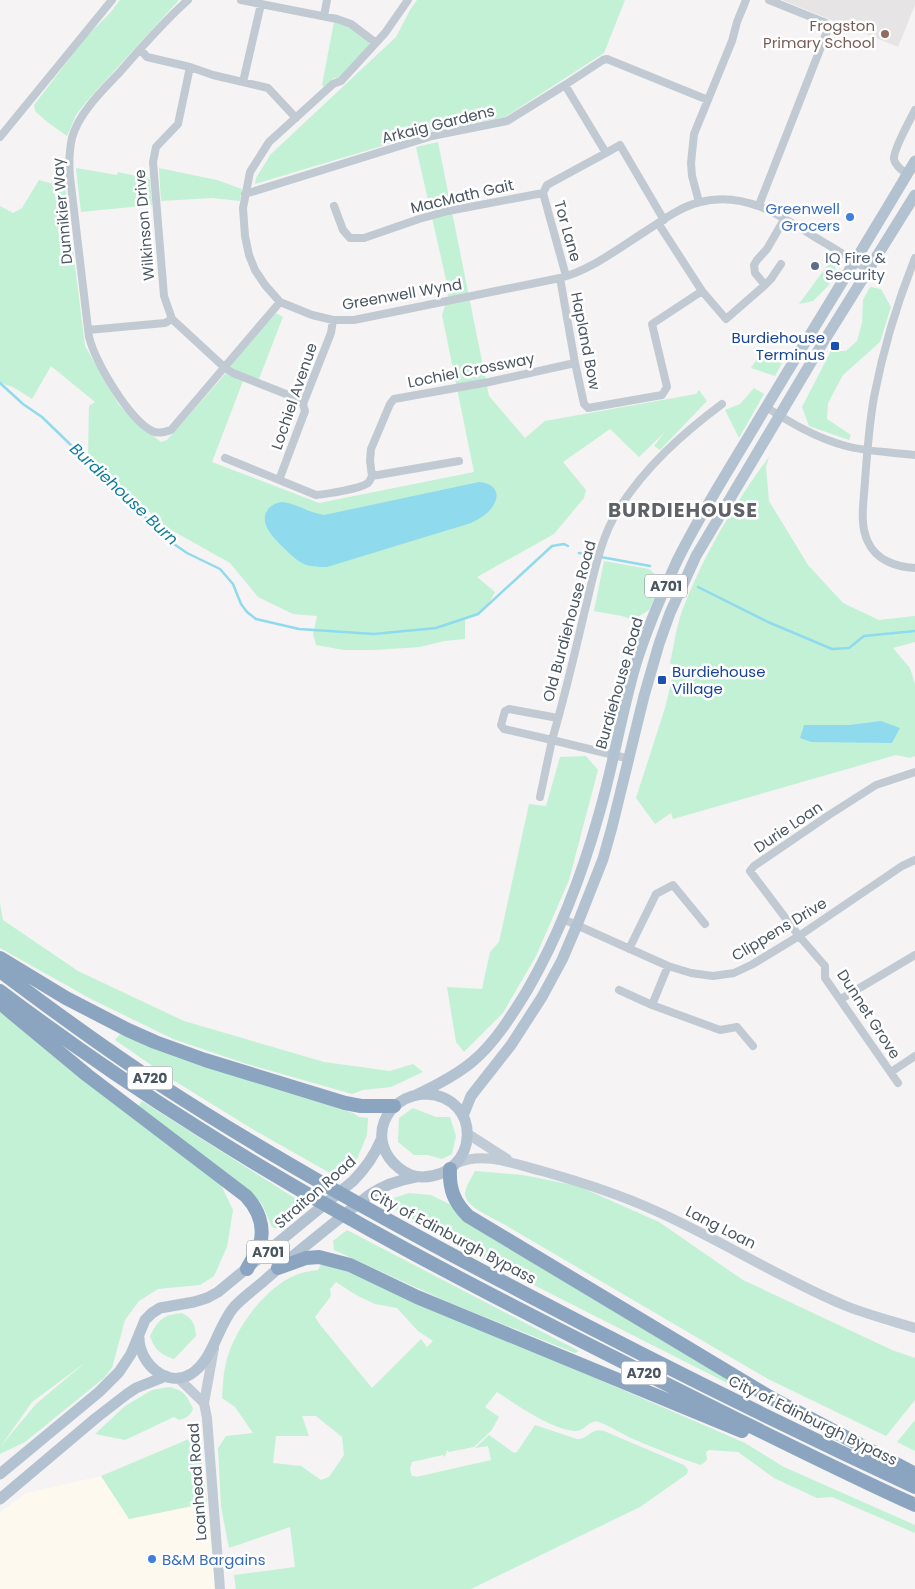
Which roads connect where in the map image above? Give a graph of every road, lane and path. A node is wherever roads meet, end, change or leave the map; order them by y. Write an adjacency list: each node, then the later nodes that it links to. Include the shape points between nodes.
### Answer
1 (112, 0): 18 (street)
2 (188, 0): 11 (street, Dunnikier Way)
3 (242, 0): 8 (street)
4 (327, 0): 9 (street)
5 (408, 0): 10 (street, Greenwell Wynd)
6 (746, 0): 15 (street)
7 (769, 0): 26 (street, via 826,23 828,29)
8 (261, 4): 9 (street); 13 (street)
9 (324, 16): 10 (street, via 351,24)
10 (376, 43): 17 (street, Greenwell Wynd, via 341,81 333,84)
11 (140, 49): 12 (street, via 147,57); 40 (street, Dunnikier Way, via 82,116 72,138 70,177)
12 (190, 67): 13 (street); 38 (street, Wilkinson Drive, via 178,124 156,147 153,162 164,296)
13 (244, 82): 17 (street, via 268,88)
14 (565, 85): 15 (street, Arkaig Gardens, via 607,59); 19 (street); 23 (street, Arkaig Gardens, via 507,120 432,136)
15 (708, 100): 25 (street, via 691,146 692,176)
16 (915, 110): 21 (street, via 894,159 898,168)
17 (296, 118): 23 (street, Greenwell Wynd, via 268,142 250,172)
18 (0, 137)
19 (606, 153): 22 (street, MacMath Gait, via 547,185); 29 (street, via 620,145)
20 (915, 161): 21 (main road, Burdiehouse Road / A701)
21 (907, 174): 31 (main road, Burdiehouse Road / A701)
22 (543, 193): 27 (street, MacMath Gait, via 434,215 364,238 350,238 343,230); 34 (street, Tor Lane)
23 (245, 194): 37 (street, Greenwell Wynd, via 243,208 249,255 255,270)
24 (915, 195): 33 (main road, Burdiehouse Road / A701)
25 (699, 202): 26 (street, Greenwell Wynd, via 728,200); 29 (street, Greenwell Wynd)
26 (759, 205): 28 (street, Greenwell Wynd)
27 (334, 206)
28 (785, 218): 31 (street, Greenwell Wynd); 35 (street, via 754,265 755,273)
29 (661, 222): 34 (street, Greenwell Wynd, via 591,266); 36 (street)
30 (915, 258): 47 (street, via 883,358)
31 (854, 261): 33 (street, Greenwell Wynd); 45 (main road, Burdiehouse Road / A701)
32 (781, 264): 35 (street)
33 (868, 270): 46 (main road, Burdiehouse Road / A701)
34 (563, 277): 39 (street, Greenwell Wynd, via 354,320); 41 (street, Hapland Bow)
35 (764, 285): 36 (street, via 726,319)
36 (702, 291): 41 (street, Hapland Bow, via 652,324 667,388 662,395 588,408 584,404)
37 (280, 302): 39 (street, Greenwell Wynd); 42 (street)
38 (172, 319): 40 (street, via 165,323); 42 (street, Wilkinson Drive)
39 (334, 320): 43 (street, Lochiel Avenue)
40 (88, 330): 42 (street, Dunnikier Way, via 92,350 125,404 153,431 163,433 171,430)
41 (575, 363): 51 (street, Lochiel Crossway, via 394,398 371,449)
42 (224, 367): 43 (street, Wilkinson Drive)
43 (303, 404): 52 (street, Lochiel Avenue, via 305,411)
44 (722, 404): 54 (street, Old Burdiehouse Road, via 676,440 646,471 618,510 596,564)
45 (766, 407): 46 (street); 56 (main road, Burdiehouse Road / A701, via 698,522 653,614 636,666)
46 (780, 416): 47 (street, via 825,439); 57 (main road, Burdiehouse Road / A701, via 710,530 685,578 670,613 644,696)
47 (868, 450): 48 (street); 53 (street, via 863,516 865,536 873,550 887,562)
48 (915, 455)
49 (225, 458): 52 (street)
50 (459, 461): 51 (street)
51 (372, 476): 52 (street, via 362,486 316,495)
52 (279, 480)
53 (915, 568)
54 (558, 718): 55 (street, Old Burdiehouse Road); 55 (street, via 509,709 505,711 501,726 504,729)
55 (552, 740): 56 (street); 59 (street, Old Burdiehouse Road)
56 (614, 755): 57 (street); 61 (main road, Burdiehouse Road / A701, via 600,814)
57 (630, 759): 63 (main road, Burdiehouse Road / A701, via 603,859)
58 (915, 772): 64 (street, Durie Loan, via 876,785 752,869 752,875)
59 (540, 797)
60 (915, 860): 64 (street, Clippens Drive)
61 (563, 919): 63 (street, Clippens Drive); 79 (main road, Burdiehouse Road / A701, via 520,1002 486,1049 457,1073)
62 (704, 924): 65 (street, via 674,885 656,894)
63 (577, 925): 65 (street, Clippens Drive); 81 (main road, Burdiehouse Road / A701, via 542,997 511,1045 471,1096)
64 (799, 936): 68 (street, Clippens Drive, via 734,973 713,976); 72 (street, Dunnet Grove, via 825,966 825,978)
65 (629, 949): 68 (street, Clippens Drive)
66 (915, 955): 72 (street)
67 (0, 958): 80 (highway, via 66,998 155,1042 345,1103)
68 (668, 966): 74 (street)
69 (0, 971): 98 (highway, City of Edinburgh Bypass / A720, via 157,1083 306,1175 606,1336)
70 (618, 990): 74 (street)
71 (0, 991): 95 (highway, A720, via 138,1089 291,1184 573,1337)
72 (841, 999): 77 (street, Dunnet Grove)
73 (0, 1003): 88 (highway, via 246,1196 258,1213 261,1235 260,1245)
74 (652, 1005): 75 (street, via 720,1030 737,1027)
75 (753, 1046)
76 (915, 1056): 77 (street)
77 (891, 1072): 78 (street, Dunnet Grove)
78 (898, 1083)
79 (416, 1095): 80 (main road, A701); 81 (main road, via 441,1097 451,1102)
80 (394, 1106): 83 (main road, A701, via 386,1117)
81 (463, 1116): 82 (main road)
82 (468, 1134): 84 (street, Lang Loan); 85 (main road, via 464,1150)
83 (381, 1140): 86 (main road, via 392,1163); 88 (main road, Straiton Road / A701, via 371,1161 358,1176)
84 (510, 1161): 85 (street, Lang Loan, via 475,1158); 89 (street, Lang Loan, via 656,1210 846,1306)
85 (453, 1166): 86 (main road, A701, via 432,1176); 97 (highway, via 449,1180 454,1199 468,1216 772,1399)
86 (416, 1177): 87 (main road, A701, via 395,1181 378,1189)
87 (278, 1268): 91 (main road, A701, via 234,1307); 95 (highway, via 319,1257 350,1265 416,1297 571,1362)
88 (247, 1269): 90 (main road, Straiton Road / A701, via 207,1298 160,1308 145,1320)
89 (915, 1328)
90 (139, 1337): 92 (main road, via 139,1347 146,1361 155,1371); 96 (main road, Straiton Road / A701, via 126,1363 112,1380)
91 (214, 1345): 93 (main road, A701, via 192,1374); 94 (street, Loanhead Road)
92 (166, 1376): 93 (main road); 99 (main road, via 127,1394)
93 (178, 1378): 94 (street, Loanhead Road)
94 (204, 1403): 101 (street, Loanhead Road)
95 (822, 1462): 100 (highway, A720)
96 (0, 1474)
97 (915, 1474)
98 (915, 1487)
99 (0, 1499)
100 (915, 1505)
101 (220, 1589)

